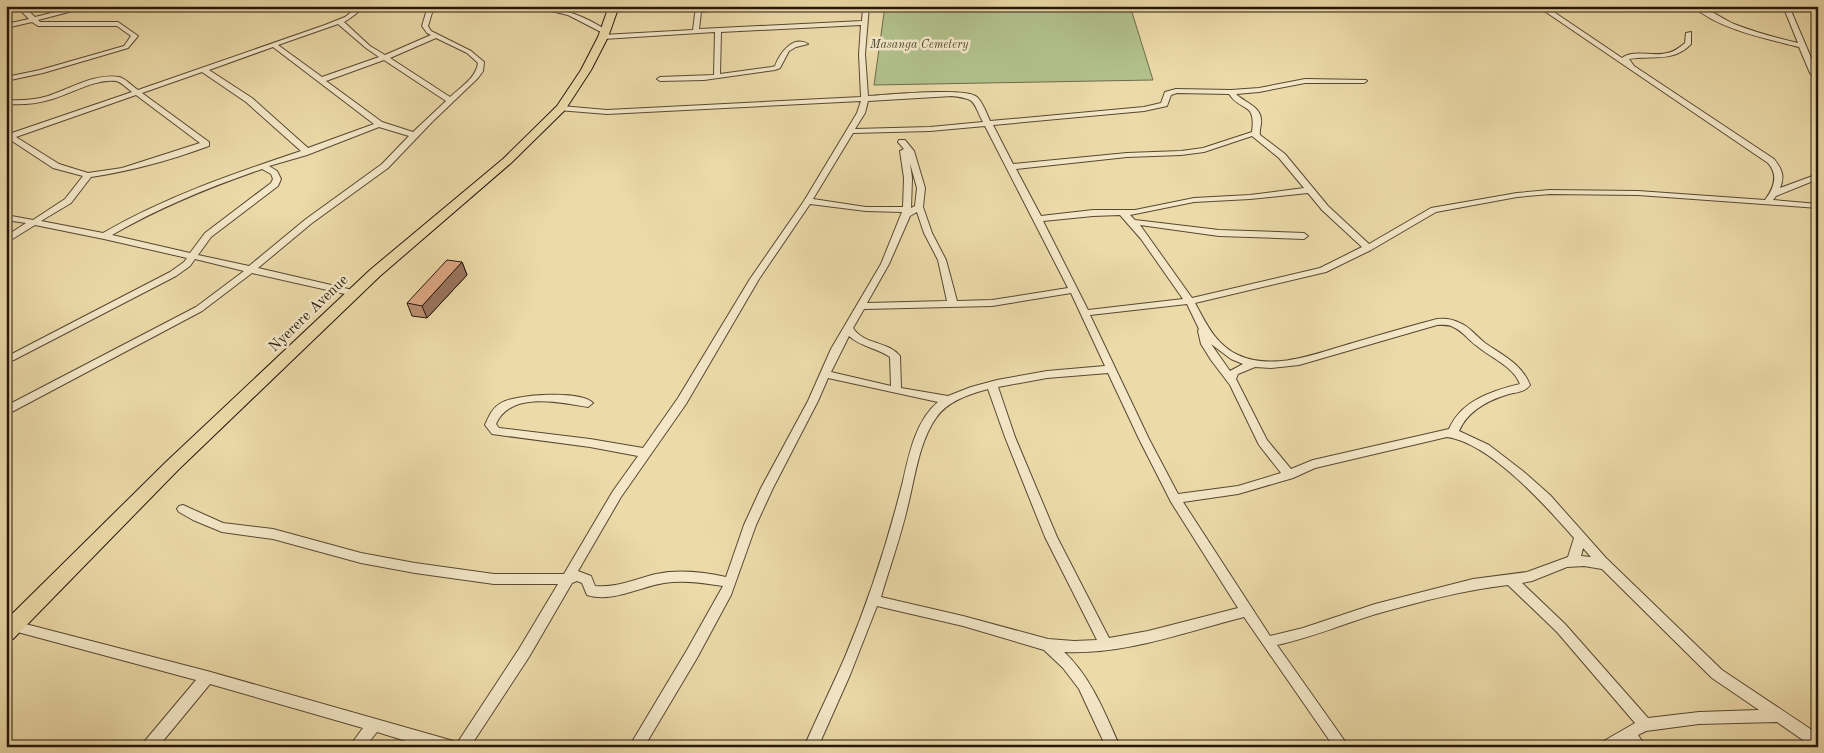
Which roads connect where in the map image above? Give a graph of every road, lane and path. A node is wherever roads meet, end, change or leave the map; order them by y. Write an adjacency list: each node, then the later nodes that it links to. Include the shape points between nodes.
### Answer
1 (18, 6): 13 (street)
2 (89, 6): 13 (street)
3 (363, 6): 14 (street)
4 (431, 6): 21 (street, via 425,26)
5 (532, 6): 20 (street, via 570,14)
6 (614, 6): 20 (main road, Nyerere Avenue)
7 (741, 6): 12 (street)
8 (866, 6): 15 (street)
9 (1540, 6): 26 (street)
10 (1786, 6): 24 (street)
11 (1696, 7): 24 (street, via 1718,19)
12 (699, 8): 17 (street)
13 (34, 20): 16 (street); 29 (street, via 40,25 118,24 134,36 126,47)
14 (339, 21): 23 (street); 25 (street)
15 (865, 23): 18 (street); 36 (street, via 862,54)
16 (6, 26)
17 (696, 31): 18 (street); 20 (street)
18 (718, 31): 28 (street)
19 (1689, 33): 26 (street, via 1688,44 1674,55 1625,58)
20 (604, 34): 39 (main road, Nyerere Avenue, via 586,70)
21 (435, 36): 25 (street); 37 (street, via 469,52 481,62 476,78)
22 (805, 44): 28 (street, via 787,48 776,68)
23 (274, 45): 27 (street); 32 (street)
24 (1802, 46): 31 (street)
25 (384, 58): 32 (street); 37 (street)
26 (1631, 68): 55 (street, via 1771,161 1780,172 1780,180)
27 (203, 69): 34 (street); 49 (street, via 249,100 305,149)
28 (717, 75): 30 (street)
29 (6, 79)
30 (660, 79)
31 (1818, 79)
32 (321, 80): 40 (street)
33 (1364, 81): 35 (street, via 1305,81)
34 (140, 92): 38 (street, via 115,78 43,100); 47 (street); 52 (street, via 206,144 131,168)
35 (1231, 92): 41 (street, via 1176,91 1168,94 1164,104 1154,108); 45 (street, via 1233,97 1256,113)
36 (865, 99): 39 (street, via 613,112); 41 (street, via 970,96); 44 (street, via 861,113)
37 (450, 100): 46 (street)
38 (6, 102)
39 (561, 108): 72 (main road, Nyerere Avenue, via 507,161)
40 (379, 124): 46 (street); 49 (street)
41 (989, 124): 43 (street); 51 (street)
42 (899, 130): 43 (street); 44 (street); 48 (street)
43 (919, 130): 48 (street)
44 (849, 131): 56 (street)
45 (1255, 133): 51 (street, via 1204,150); 54 (street, via 1282,156)
46 (414, 135): 70 (street, via 386,166 309,221)
47 (8, 138): 52 (street, via 56,166)
48 (905, 145): 58 (street, via 921,188); 59 (street)
49 (304, 153): 50 (street)
50 (265, 167): 65 (street, via 148,209); 69 (street, via 274,173 276,184 208,235)
51 (1010, 167): 62 (street)
52 (88, 175): 64 (street, via 68,201)
53 (1818, 176): 55 (street)
54 (1310, 190): 60 (street, via 1194,200); 68 (street)
55 (1770, 198): 57 (street); 68 (street, via 1550,192 1517,195 1434,210)
56 (808, 201): 59 (street); 90 (street, via 755,279 682,402)
57 (1818, 206)
58 (920, 207): 59 (street); 74 (street, via 928,233 942,260)
59 (907, 212): 75 (street, via 885,264)
60 (1123, 213): 62 (street, via 1086,213); 63 (street)
61 (6, 217): 64 (street)
62 (1038, 219): 71 (street)
63 (1133, 222): 66 (street, via 1219,233); 73 (street)
64 (35, 223): 65 (street); 67 (street)
65 (104, 236): 69 (street)
66 (1304, 236)
67 (6, 240)
68 (1368, 248): 73 (street, via 1323,270)
69 (193, 256): 70 (street); 79 (street, via 187,264 156,284)
70 (251, 269): 72 (street); 88 (street, via 199,309)
71 (1074, 290): 74 (street, via 1001,302); 76 (street)
72 (354, 293): 102 (main road, Nyerere Avenue, via 172,466)
73 (1190, 301): 76 (street); 78 (street)
74 (953, 305): 75 (street)
75 (860, 306): 77 (street)
76 (1085, 313): 81 (street)
77 (848, 327): 82 (street); 85 (street, via 852,336 895,356)
78 (1203, 328): 80 (street, via 1226,352); 83 (street, via 1206,344)
79 (6, 361)
80 (1252, 364): 83 (street, via 1234,372); 89 (street, via 1299,362 1437,322 1449,322 1506,362 1525,384 1473,407 1460,416)
81 (1112, 369): 84 (street); 92 (street)
82 (825, 374): 85 (street); 99 (street, via 761,501)
83 (1231, 379): 91 (street, via 1263,442)
84 (992, 385): 86 (street, via 975,388); 105 (street, via 1051,537)
85 (896, 389): 86 (street)
86 (948, 400): 100 (street, via 932,414 924,432)
87 (588, 403): 90 (street, via 546,398 512,402 498,409 490,425 496,431)
88 (6, 411)
89 (1453, 433): 91 (street, via 1313,464); 94 (street, via 1485,448 1520,475 1546,498)
90 (646, 453): 97 (street, via 617,494)
91 (1288, 474): 92 (street, via 1238,490)
92 (1175, 499): 101 (street)
93 (183, 509): 97 (street, via 222,527 272,534 361,558 415,568 494,579)
94 (1580, 538): 95 (street); 96 (street)
95 (1572, 561): 96 (street); 98 (street)
96 (1604, 564): 107 (street, via 1717,674)
97 (566, 579): 99 (street, via 578,576 587,580 591,591 604,593 677,576 692,575); 115 (street, via 524,653)
98 (1511, 580): 103 (street, via 1473,584); 108 (street, via 1561,628)
99 (730, 583): 116 (street)
100 (873, 600): 104 (street); 117 (street, via 857,645)
101 (1246, 611): 103 (street); 105 (street, via 1174,632)
102 (10, 630): 106 (street)
103 (1267, 642): 119 (street)
104 (1048, 645): 105 (street, via 1070,648); 118 (street, via 1084,685)
105 (1106, 645)
106 (207, 677): 109 (street); 112 (street)
107 (1777, 716): 108 (street, via 1699,718); 111 (street)
108 (1645, 725): 110 (street)
109 (374, 726): 113 (street); 114 (street)
110 (1628, 733): 120 (street); 121 (street)
111 (1818, 742)
112 (149, 747)
113 (356, 747)
114 (450, 747)
115 (462, 747)
116 (636, 747)
117 (811, 747)
118 (1113, 747)
119 (1342, 747)
120 (1607, 747)
121 (1639, 747)

